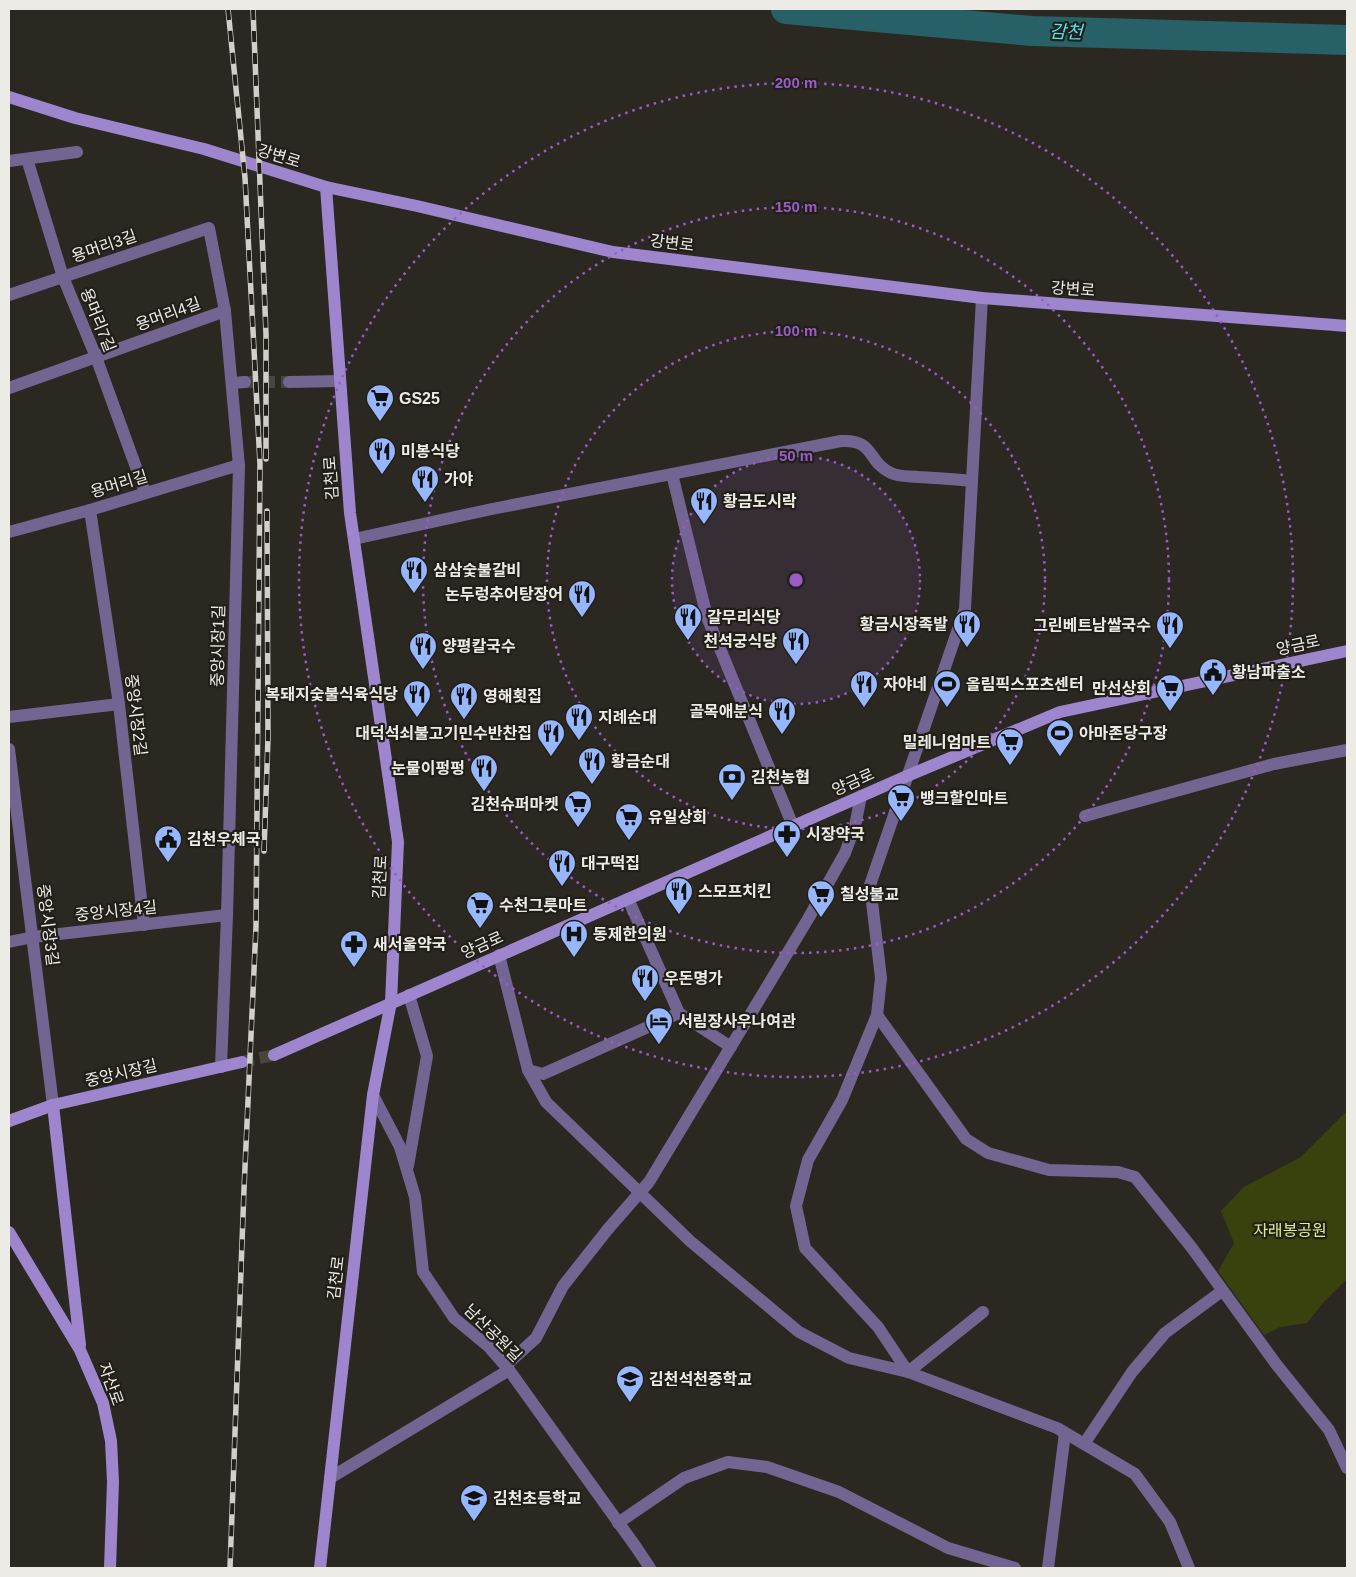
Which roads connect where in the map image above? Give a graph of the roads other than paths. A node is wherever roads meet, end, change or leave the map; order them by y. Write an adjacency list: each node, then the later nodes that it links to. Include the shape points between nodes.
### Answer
1 (9, 97): 5 (street, 강변로, via 75,118 204,149)
2 (77, 152): 3 (street)
3 (26, 159): 4 (street); 7 (street, 용머리7길)
4 (9, 161)
5 (326, 188): 9 (street, 강변로, via 613,252); 13 (street, 김천로)
6 (209, 228): 7 (street, 용머리3길); 10 (street, 중앙시장1길)
7 (63, 277): 8 (street, 용머리3길); 12 (street, 용머리7길)
8 (9, 295)
9 (982, 298): 11 (street, 강변로); 20 (street)
10 (225, 311): 12 (street, 용머리4길); 16 (street, 중앙시장1길)
11 (1347, 326)
12 (96, 357): 17 (street, 용머리4길); 21 (street, 용머리7길)
13 (340, 381): 15 (street); 24 (street, 김천로)
14 (245, 382): 16 (street)
15 (289, 382)
16 (232, 383): 18 (street, 중앙시장1길)
17 (9, 388)
18 (239, 465): 21 (street, 용머리길); 35 (street, 중앙시장1길)
19 (672, 474): 20 (street, via 854,441 865,446 891,473); 24 (street); 33 (street, via 707,617)
20 (972, 481): 30 (street, via 965,609)
21 (145, 492): 22 (street, 용머리길)
22 (90, 510): 23 (street, 용머리길); 26 (street, 중앙시장2길)
23 (9, 532)
24 (354, 540): 41 (street, 김천로, via 398,842)
25 (1347, 651): 30 (street, 양금로, via 1060,712)
26 (119, 704): 27 (street); 36 (street, 중앙시장2길)
27 (9, 717)
28 (9, 749): 37 (street, 중앙시장3길)
29 (1347, 750): 32 (street, via 1274,764)
30 (907, 776): 31 (street, 양금로); 43 (street, via 870,885 880,978)
31 (861, 796): 33 (street, 양금로); 44 (street, via 845,853)
32 (1085, 816)
33 (793, 826): 34 (street, 양금로)
34 (628, 898): 39 (street, 양금로); 42 (street)
35 (227, 915): 36 (street, 중앙시장4길); 47 (street, 중앙시장1길)
36 (144, 925): 37 (street, 중앙시장4길)
37 (33, 937): 38 (street, 중앙시장4길); 50 (street, 중앙시장3길)
38 (9, 942)
39 (499, 955): 40 (street, 양금로); 48 (street)
40 (409, 995): 41 (street, 양금로); 52 (street, via 427,1056)
41 (391, 1002): 45 (street); 49 (street, 김천로)
42 (679, 1012): 44 (street); 48 (street, via 543,1074)
43 (877, 1015): 55 (street, via 966,1139 988,1153 1049,1170 1118,1172 1135,1177); 59 (street, via 842,1100 808,1160 796,1206 805,1248 878,1327)
44 (731, 1047): 53 (street)
45 (274, 1055)
46 (242, 1062): 47 (street, 중앙시장길)
47 (221, 1067): 50 (street, 중앙시장길)
48 (528, 1070): 53 (street, via 546,1102)
49 (373, 1095): 52 (street, 남산공원길, via 400,1147); 63 (street, 김천로)
50 (53, 1105): 51 (street, 중앙시장길); 57 (street)
51 (9, 1121)
52 (408, 1171): 58 (street, 남산공원길, via 415,1197 423,1272 454,1318 489,1347)
53 (640, 1193): 58 (street, via 563,1286 536,1338); 59 (street, via 690,1241 800,1332 849,1358)
54 (9, 1232): 57 (street, 자산로)
55 (1222, 1291): 61 (street, via 1165,1332 1132,1372); 62 (street, via 1330,1430)
56 (983, 1312): 59 (street)
57 (80, 1350): 65 (street, 자산로, via 103,1402 111,1441)
58 (507, 1368): 63 (street); 64 (street, 남산공원길)
59 (908, 1372): 60 (street)
60 (1065, 1433): 61 (street); 69 (street)
61 (1084, 1444): 70 (street, via 1135,1474 1170,1522)
62 (1347, 1468)
63 (330, 1478): 66 (street, 김천로)
64 (618, 1523): 67 (street, 남산공원길); 68 (street, via 684,1478 728,1462 748,1464 767,1467 839,1492 948,1548)
65 (110, 1568)
66 (320, 1568)
67 (650, 1568)
68 (1015, 1568)
69 (1048, 1568)
70 (1189, 1568)

